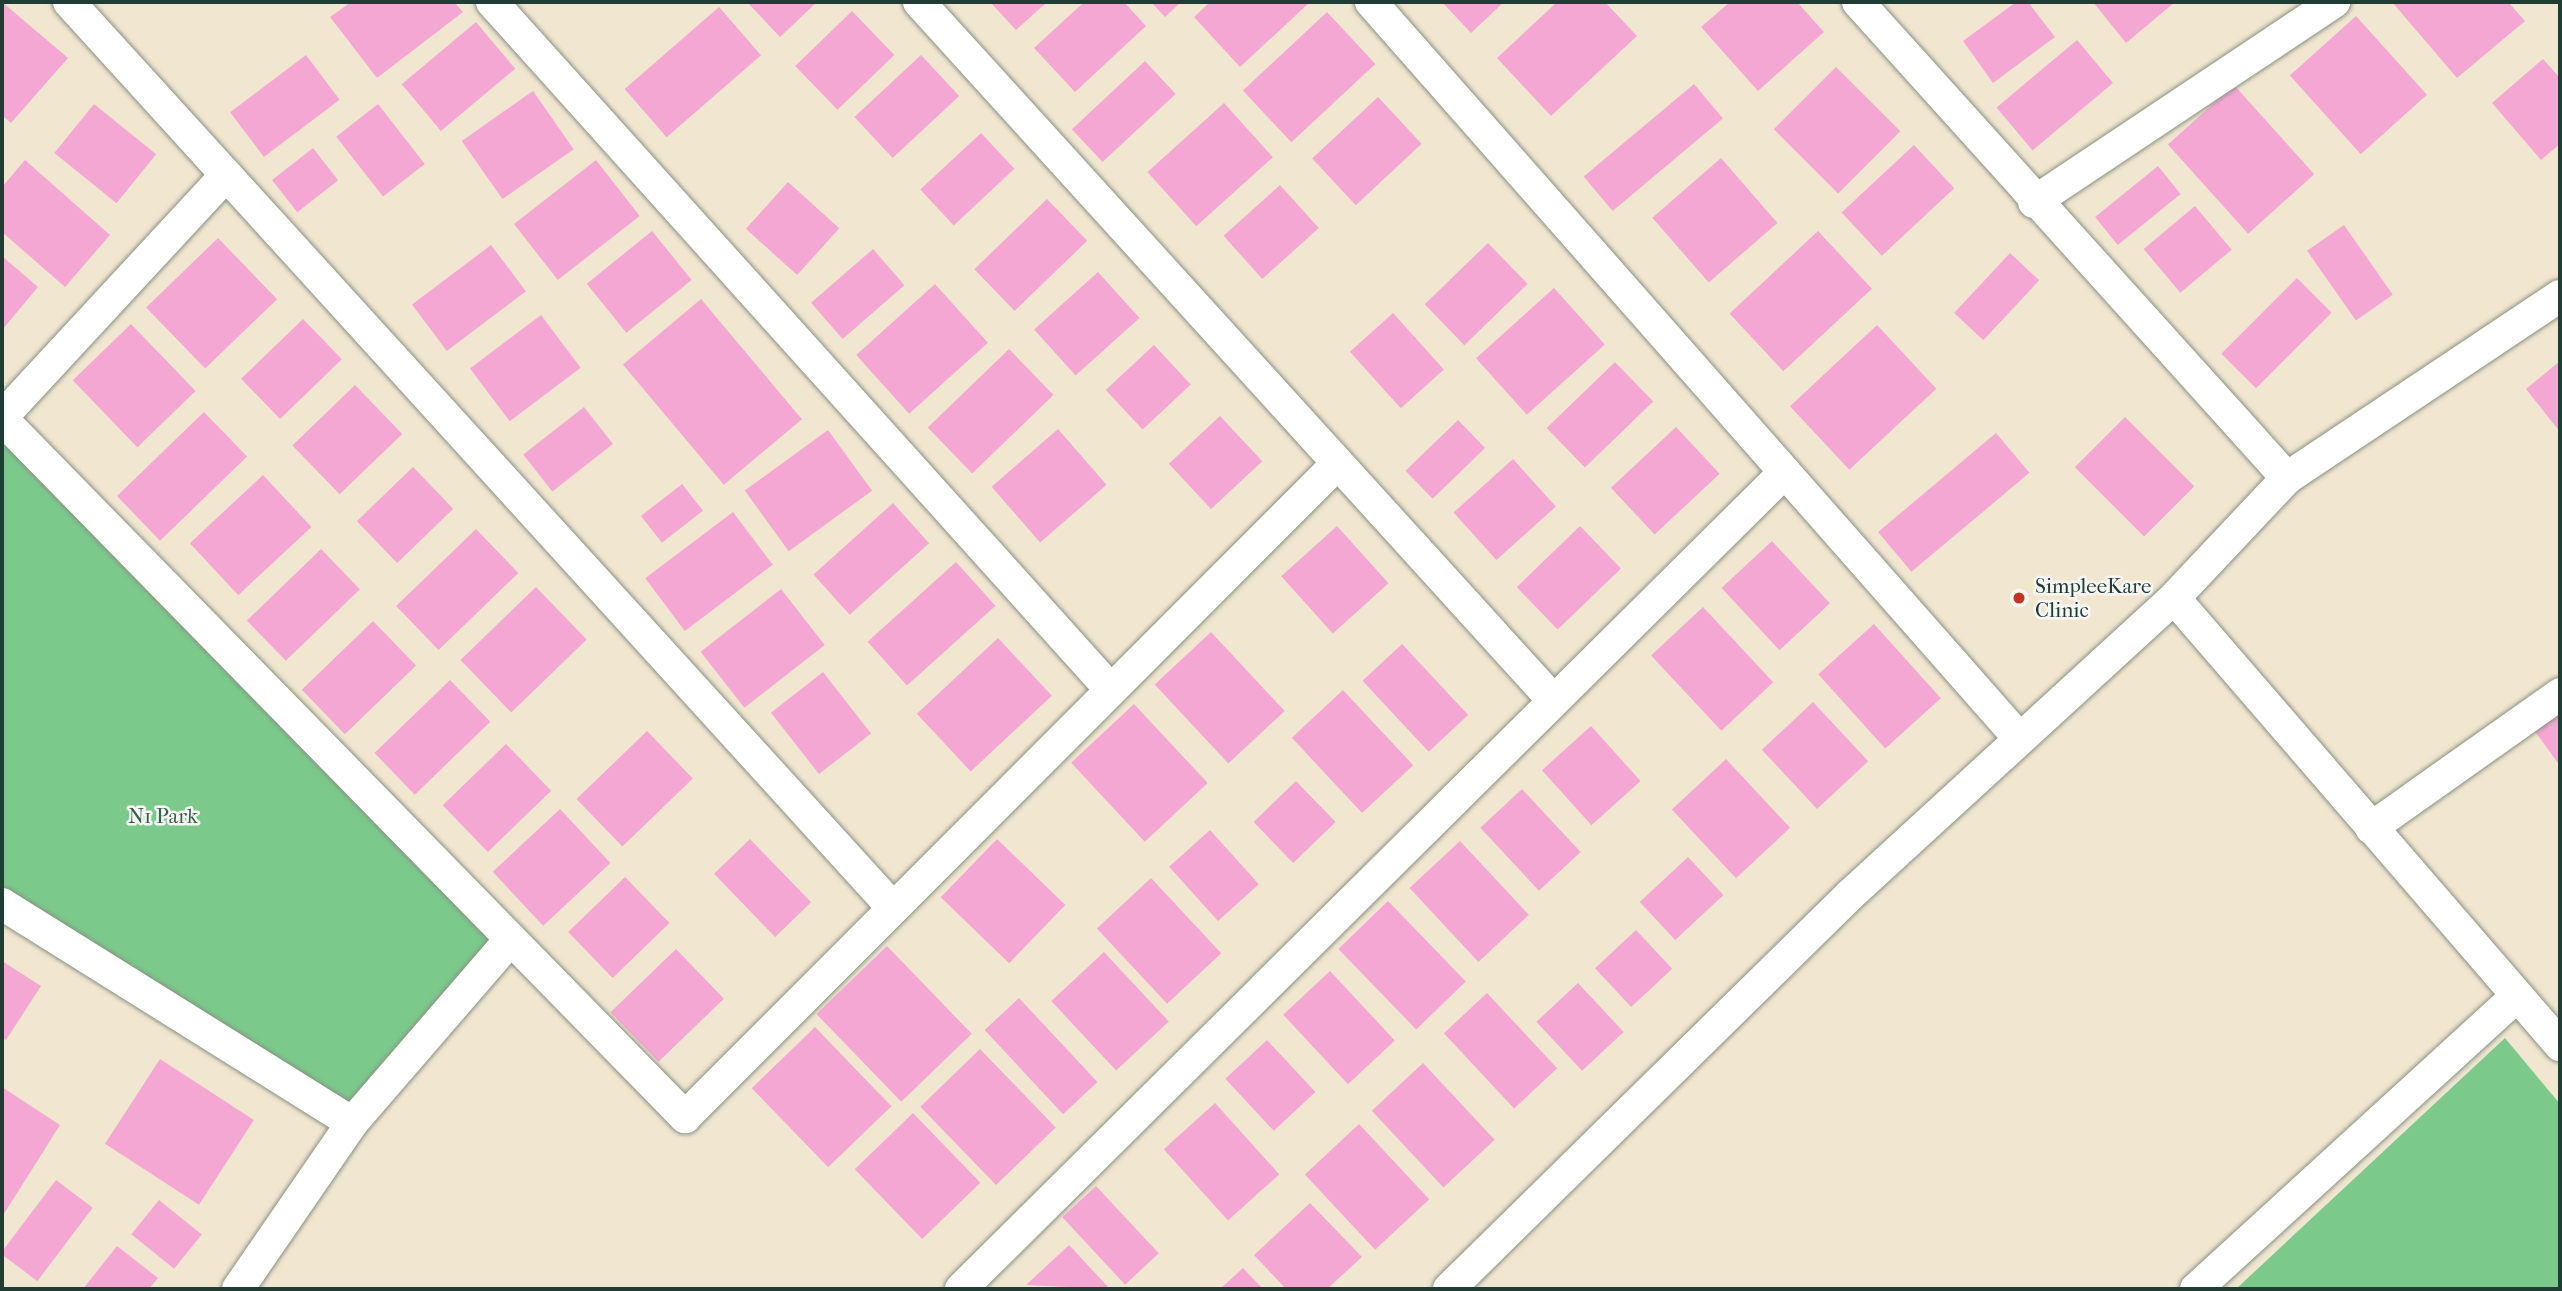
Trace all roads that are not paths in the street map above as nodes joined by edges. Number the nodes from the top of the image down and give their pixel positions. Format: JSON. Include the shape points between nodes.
{"nodes":[{"id":1,"x":69,"y":2,"type":"edge"},
{"id":2,"x":492,"y":2,"type":"edge"},
{"id":3,"x":919,"y":2,"type":"edge"},
{"id":4,"x":1371,"y":2,"type":"edge"},
{"id":5,"x":1858,"y":2,"type":"edge"},
{"id":6,"x":2334,"y":2,"type":"edge"},
{"id":7,"x":226,"y":175,"type":"junction"},
{"id":8,"x":2034,"y":202,"type":"junction"},
{"id":9,"x":2560,"y":296,"type":"edge"},
{"id":10,"x":2,"y":418,"type":"edge"},
{"id":11,"x":1337,"y":464,"type":"junction"},
{"id":12,"x":1785,"y":472,"type":"junction"},
{"id":13,"x":2287,"y":478,"type":"junction"},
{"id":14,"x":2174,"y":598,"type":"junction"},
{"id":15,"x":1111,"y":690,"type":"junction"},
{"id":16,"x":2560,"y":694,"type":"edge"},
{"id":17,"x":1552,"y":699,"type":"junction"},
{"id":18,"x":2019,"y":737,"type":"junction"},
{"id":19,"x":2371,"y":828,"type":"junction"},
{"id":20,"x":2,"y":904,"type":"edge"},
{"id":21,"x":893,"y":908,"type":"junction"},
{"id":22,"x":510,"y":940,"type":"junction"},
{"id":23,"x":2517,"y":996,"type":"junction"},
{"id":24,"x":2560,"y":1045,"type":"edge"},
{"id":25,"x":352,"y":1123,"type":"junction"},
{"id":26,"x":238,"y":1289,"type":"edge"},
{"id":27,"x":961,"y":1289,"type":"edge"},
{"id":28,"x":1449,"y":1289,"type":"edge"},
{"id":29,"x":2196,"y":1289,"type":"edge"}],
"edges":[{"from":1,"to":7,"type":"street"},
{"from":2,"to":15,"type":"street"},
{"from":3,"to":11,"type":"street"},
{"from":4,"to":12,"type":"street"},
{"from":5,"to":8,"type":"street"},
{"from":6,"to":8,"type":"street"},
{"from":7,"to":10,"type":"street"},
{"from":7,"to":21,"type":"street"},
{"from":8,"to":13,"type":"street"},
{"from":9,"to":13,"type":"street"},
{"from":10,"to":22,"type":"street"},
{"from":11,"to":15,"type":"street"},
{"from":11,"to":17,"type":"street"},
{"from":12,"to":17,"type":"street"},
{"from":12,"to":18,"type":"street"},
{"from":13,"to":14,"type":"street"},
{"from":14,"to":18,"type":"street"},
{"from":14,"to":19,"type":"street"},
{"from":15,"to":21,"type":"street"},
{"from":16,"to":19,"type":"street"},
{"from":17,"to":27,"type":"street"},
{"from":18,"to":28,"type":"street","via":[[1850,895]]},
{"from":19,"to":23,"type":"street"},
{"from":20,"to":25,"type":"street"},
{"from":21,"to":22,"type":"street","via":[[685,1117]]},
{"from":22,"to":25,"type":"street"},
{"from":23,"to":24,"type":"street"},
{"from":23,"to":29,"type":"street"},
{"from":25,"to":26,"type":"street"}]}
